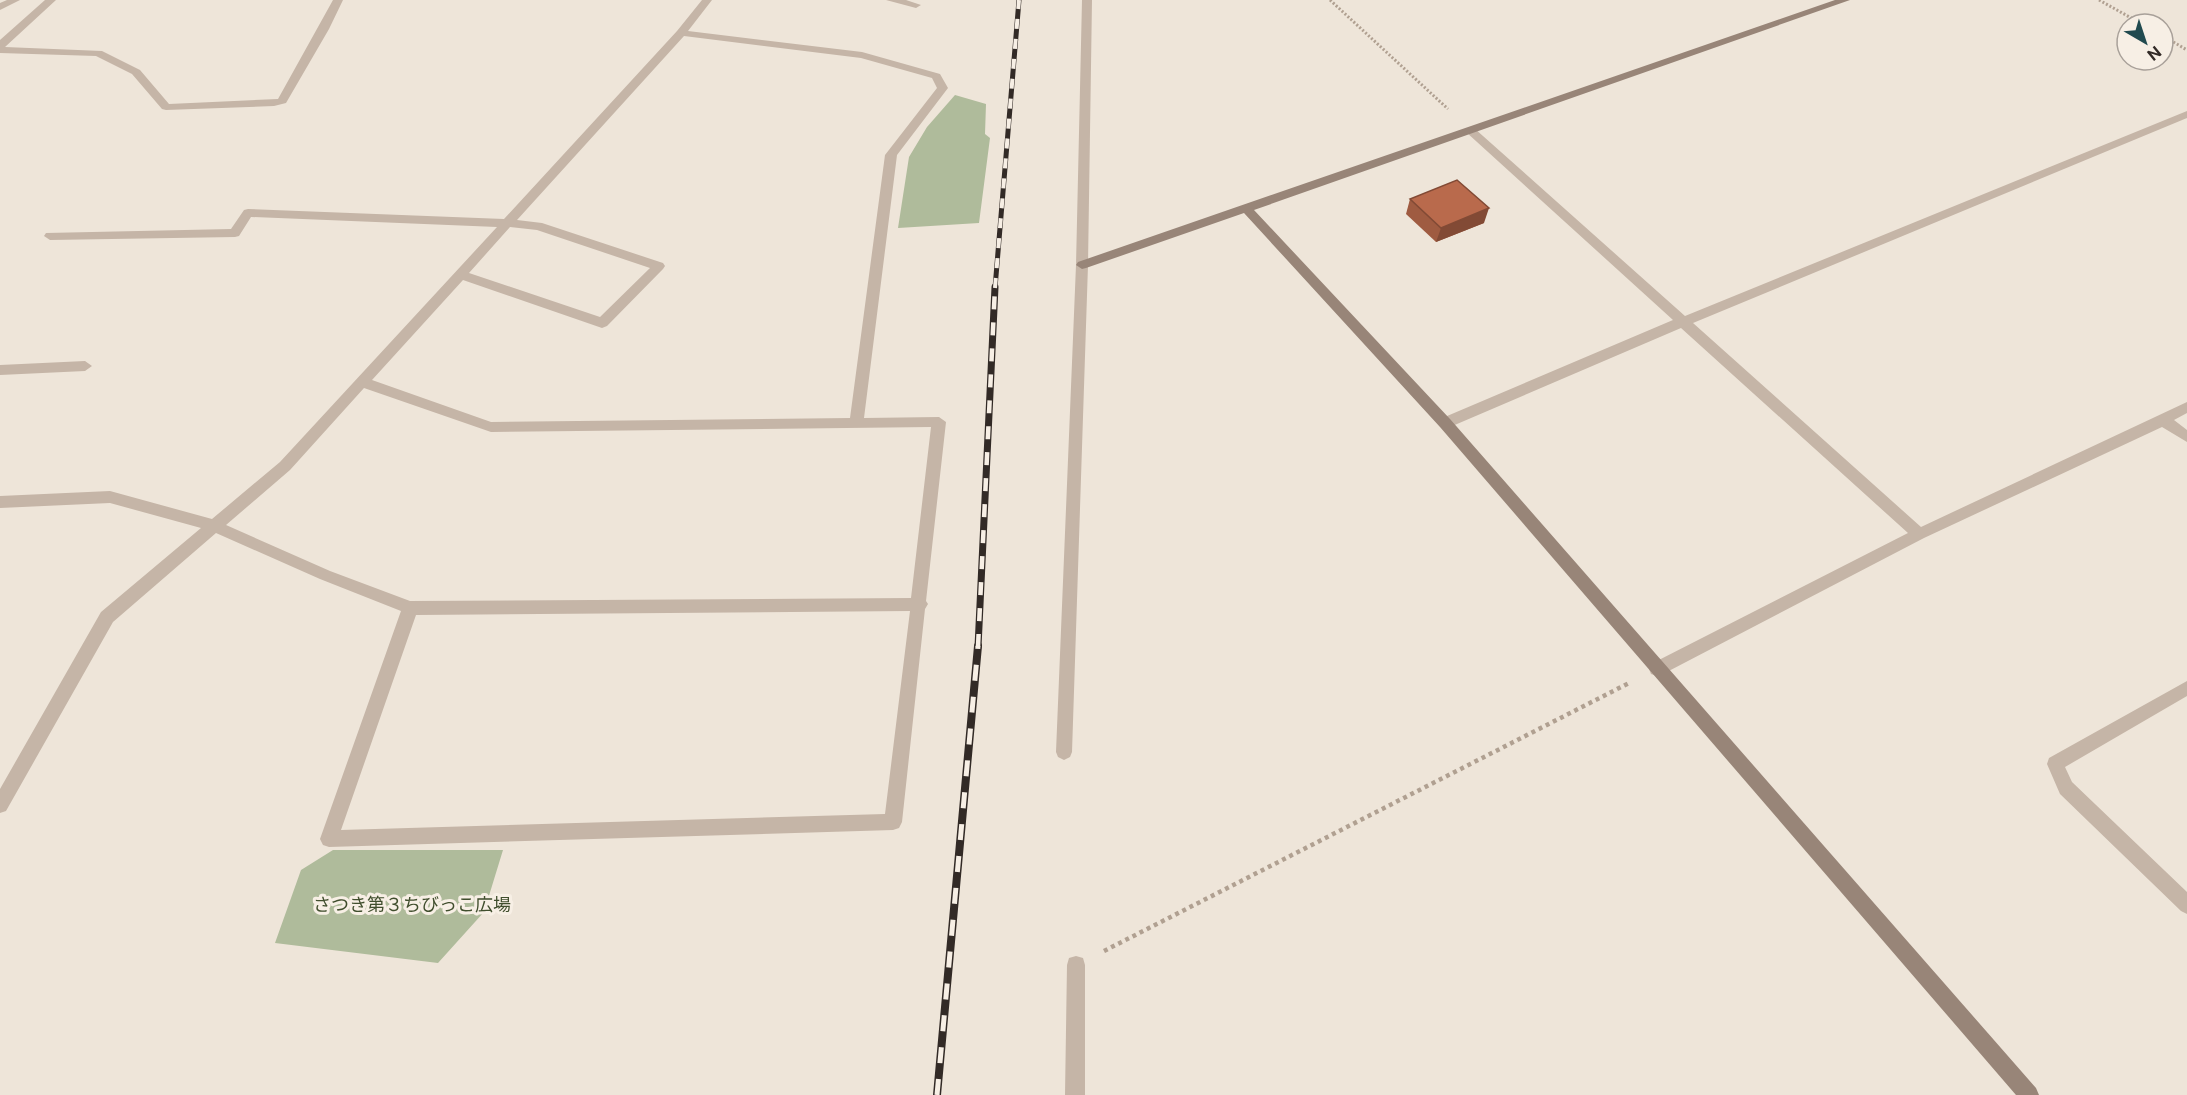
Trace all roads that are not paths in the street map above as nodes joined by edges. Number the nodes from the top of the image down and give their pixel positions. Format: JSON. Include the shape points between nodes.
{"nodes":[{"id":1,"x":15,"y":0,"type":"edge"},
{"id":2,"x":51,"y":0,"type":"edge"},
{"id":3,"x":338,"y":0,"type":"edge"},
{"id":4,"x":707,"y":0,"type":"edge"},
{"id":5,"x":891,"y":0,"type":"edge"},
{"id":6,"x":1087,"y":0,"type":"edge"},
{"id":7,"x":1845,"y":0,"type":"edge"},
{"id":8,"x":916,"y":5,"type":"dead end"},
{"id":9,"x":0,"y":7,"type":"edge"},
{"id":10,"x":681,"y":33,"type":"junction"},
{"id":11,"x":0,"y":48,"type":"edge"},
{"id":12,"x":2187,"y":114,"type":"edge"},
{"id":13,"x":1470,"y":130,"type":"junction"},
{"id":14,"x":1245,"y":207,"type":"junction"},
{"id":15,"x":508,"y":223,"type":"junction"},
{"id":16,"x":50,"y":236,"type":"dead end"},
{"id":17,"x":1082,"y":265,"type":"junction"},
{"id":18,"x":460,"y":274,"type":"junction"},
{"id":19,"x":1682,"y":321,"type":"junction"},
{"id":20,"x":85,"y":366,"type":"dead end"},
{"id":21,"x":0,"y":370,"type":"edge"},
{"id":22,"x":362,"y":382,"type":"junction"},
{"id":23,"x":2187,"y":407,"type":"edge"},
{"id":24,"x":2163,"y":420,"type":"junction"},
{"id":25,"x":856,"y":423,"type":"junction"},
{"id":26,"x":1445,"y":423,"type":"junction"},
{"id":27,"x":2187,"y":437,"type":"edge"},
{"id":28,"x":0,"y":502,"type":"edge"},
{"id":29,"x":214,"y":526,"type":"junction"},
{"id":30,"x":1919,"y":534,"type":"junction"},
{"id":31,"x":920,"y":604,"type":"junction"},
{"id":32,"x":410,"y":608,"type":"junction"},
{"id":33,"x":1657,"y":669,"type":"junction"},
{"id":34,"x":2187,"y":688,"type":"edge"},
{"id":35,"x":1064,"y":752,"type":"dead end"},
{"id":36,"x":0,"y":805,"type":"edge"},
{"id":37,"x":2187,"y":905,"type":"edge"},
{"id":38,"x":1076,"y":965,"type":"road end"},
{"id":39,"x":1075,"y":1095,"type":"edge"},
{"id":40,"x":2029,"y":1095,"type":"edge"}],
"edges":[{"from":1,"to":9,"type":"street"},
{"from":2,"to":11,"type":"street"},
{"from":3,"to":11,"type":"street","via":[[282,100],[273,103],[166,107],[136,72],[98,53]]},
{"from":4,"to":10,"type":"street"},
{"from":5,"to":8,"type":"street"},
{"from":6,"to":17,"type":"street"},
{"from":7,"to":13,"type":"street"},
{"from":10,"to":15,"type":"street"},
{"from":10,"to":25,"type":"street","via":[[862,55],[936,76],[943,88],[891,155]]},
{"from":12,"to":19,"type":"street"},
{"from":13,"to":14,"type":"street"},
{"from":13,"to":19,"type":"street"},
{"from":14,"to":17,"type":"street"},
{"from":14,"to":26,"type":"street"},
{"from":15,"to":16,"type":"street","via":[[248,213],[235,233]]},
{"from":15,"to":18,"type":"street"},
{"from":15,"to":18,"type":"street","via":[[538,226],[659,266],[602,323]]},
{"from":17,"to":35,"type":"street"},
{"from":18,"to":22,"type":"street"},
{"from":19,"to":26,"type":"street"},
{"from":19,"to":30,"type":"street"},
{"from":20,"to":21,"type":"street"},
{"from":22,"to":25,"type":"street","via":[[491,427]]},
{"from":22,"to":29,"type":"street","via":[[285,466]]},
{"from":23,"to":24,"type":"street"},
{"from":24,"to":27,"type":"street"},
{"from":24,"to":30,"type":"street"},
{"from":25,"to":31,"type":"street","via":[[939,422]]},
{"from":26,"to":33,"type":"street"},
{"from":28,"to":29,"type":"street","via":[[110,497]]},
{"from":29,"to":32,"type":"street"},
{"from":29,"to":36,"type":"street","via":[[107,617]]},
{"from":30,"to":33,"type":"street"},
{"from":31,"to":32,"type":"street"},
{"from":31,"to":32,"type":"street","via":[[893,822],[328,839]]},
{"from":33,"to":40,"type":"street"},
{"from":34,"to":37,"type":"street","via":[[2055,764],[2066,788]]},
{"from":38,"to":39,"type":"street"}]}
